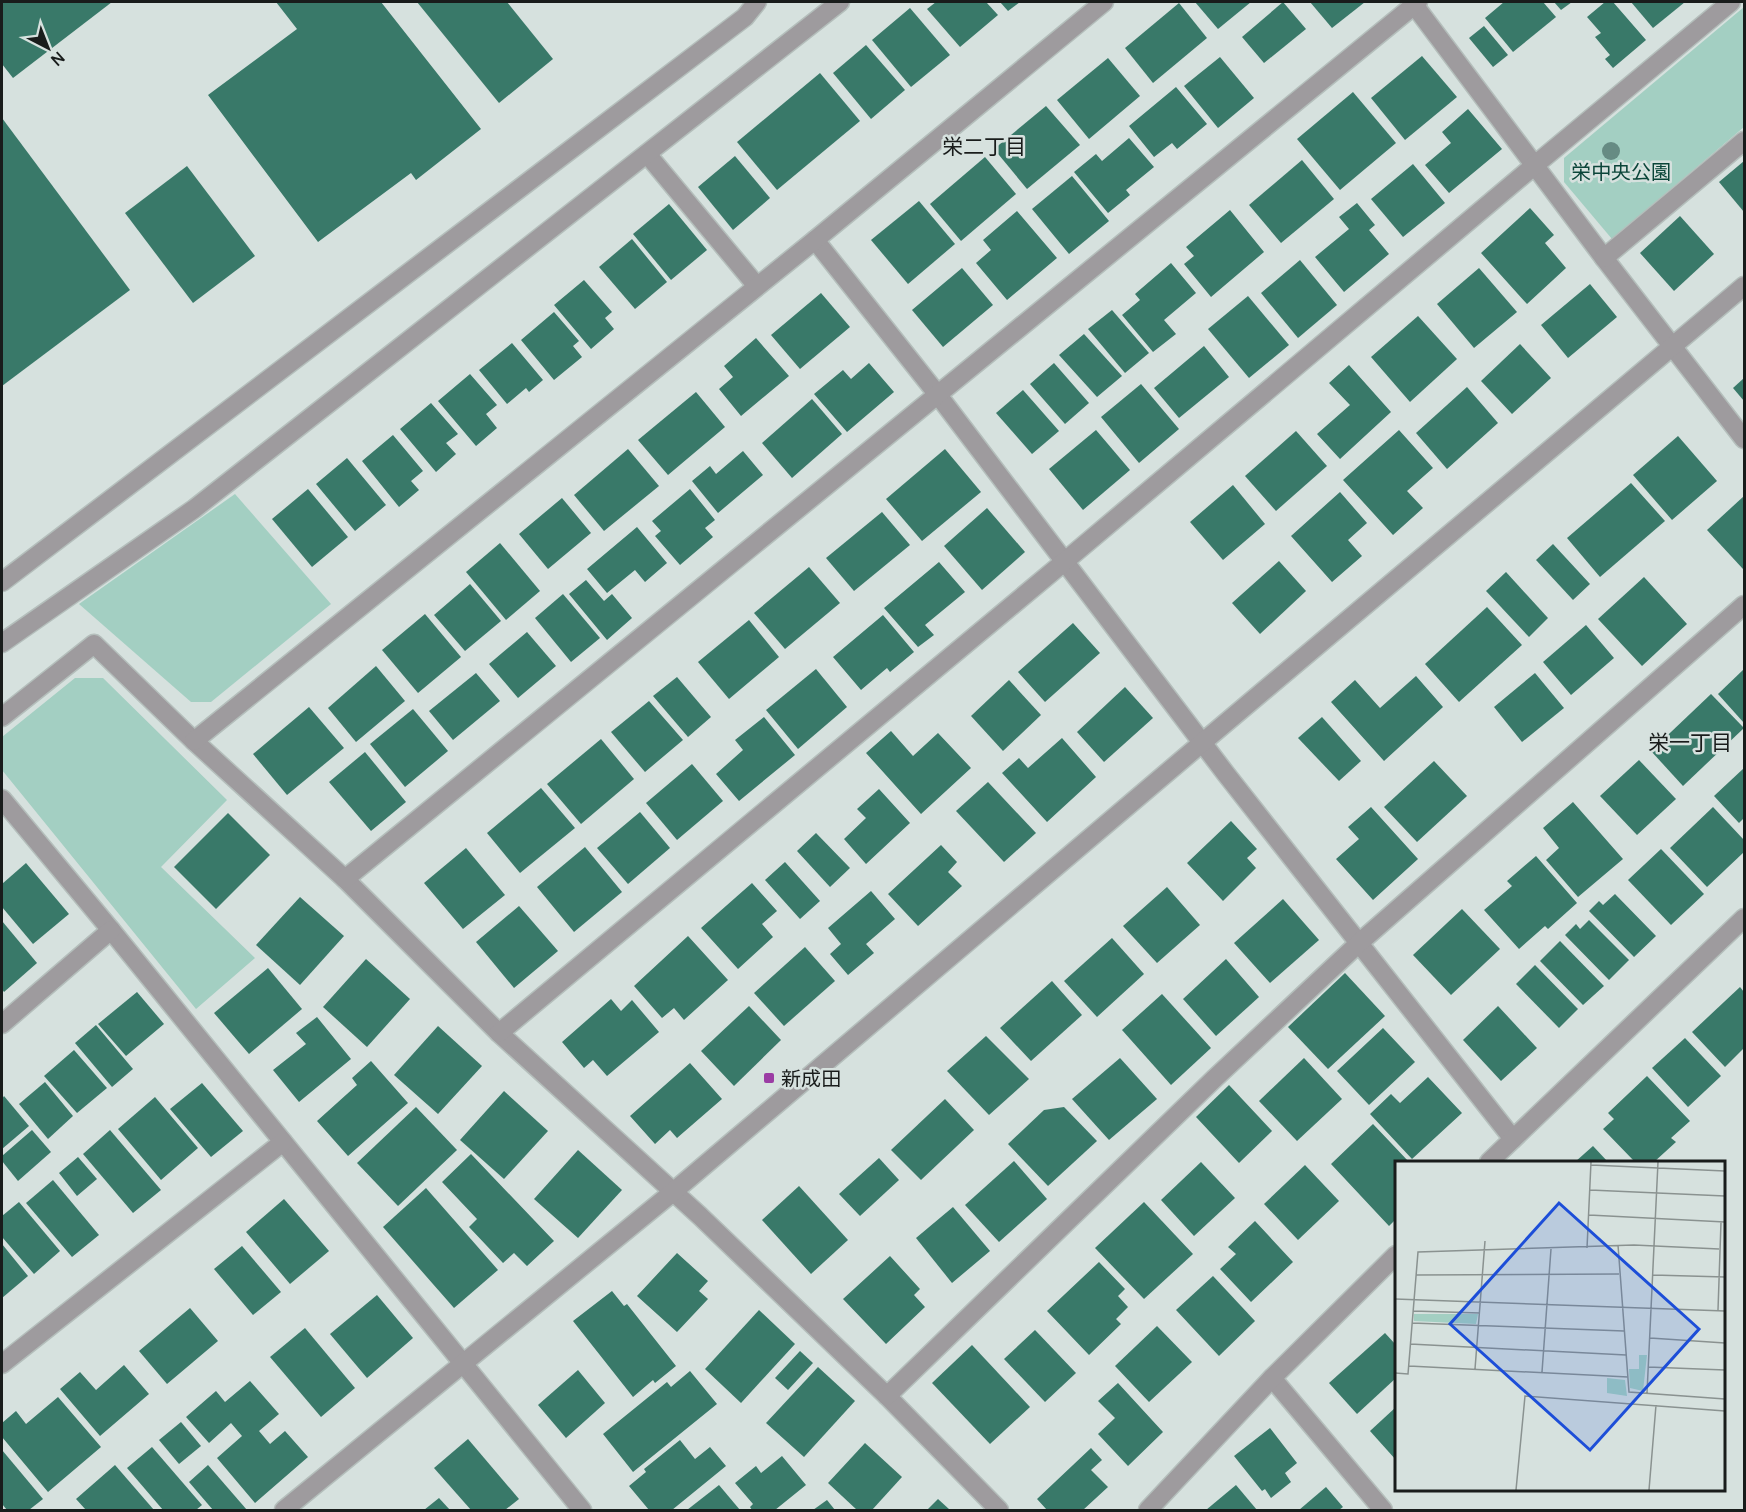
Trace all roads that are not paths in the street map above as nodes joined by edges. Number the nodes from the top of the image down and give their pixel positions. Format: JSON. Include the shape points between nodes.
{"nodes":[{"id":1,"x":757,"y":2,"type":"edge"},
{"id":2,"x":840,"y":2,"type":"edge"},
{"id":3,"x":1104,"y":2,"type":"edge"},
{"id":4,"x":1415,"y":2,"type":"edge"},
{"id":5,"x":1731,"y":2,"type":"edge"},
{"id":6,"x":1744,"y":141,"type":"edge"},
{"id":7,"x":647,"y":153,"type":"junction"},
{"id":8,"x":1535,"y":165,"type":"junction"},
{"id":9,"x":815,"y":240,"type":"junction"},
{"id":10,"x":1604,"y":258,"type":"junction"},
{"id":11,"x":756,"y":285,"type":"junction"},
{"id":12,"x":1744,"y":286,"type":"edge"},
{"id":13,"x":1672,"y":348,"type":"junction"},
{"id":14,"x":938,"y":395,"type":"junction"},
{"id":15,"x":1744,"y":440,"type":"edge"},
{"id":16,"x":1064,"y":562,"type":"junction"},
{"id":17,"x":2,"y":582,"type":"edge"},
{"id":18,"x":1744,"y":605,"type":"edge"},
{"id":19,"x":2,"y":643,"type":"edge"},
{"id":20,"x":2,"y":717,"type":"edge"},
{"id":21,"x":194,"y":741,"type":"junction"},
{"id":22,"x":1203,"y":742,"type":"junction"},
{"id":23,"x":2,"y":799,"type":"edge"},
{"id":24,"x":345,"y":879,"type":"junction"},
{"id":25,"x":1744,"y":918,"type":"edge"},
{"id":26,"x":111,"y":930,"type":"junction"},
{"id":27,"x":1359,"y":944,"type":"junction"},
{"id":28,"x":2,"y":1024,"type":"edge"},
{"id":29,"x":498,"y":1033,"type":"junction"},
{"id":30,"x":1513,"y":1139,"type":"junction"},
{"id":31,"x":283,"y":1142,"type":"junction"},
{"id":32,"x":1490,"y":1161,"type":"edge"},
{"id":33,"x":673,"y":1192,"type":"junction"},
{"id":34,"x":1395,"y":1256,"type":"edge"},
{"id":35,"x":2,"y":1364,"type":"edge"},
{"id":36,"x":463,"y":1365,"type":"junction"},
{"id":37,"x":1272,"y":1378,"type":"junction"},
{"id":38,"x":887,"y":1396,"type":"junction"},
{"id":39,"x":284,"y":1510,"type":"edge"},
{"id":40,"x":582,"y":1510,"type":"edge"},
{"id":41,"x":999,"y":1510,"type":"edge"},
{"id":42,"x":1148,"y":1510,"type":"edge"},
{"id":43,"x":1383,"y":1510,"type":"edge"}],
"edges":[{"from":1,"to":17,"type":"street","via":[[746,17]]},
{"from":2,"to":7,"type":"street"},
{"from":3,"to":9,"type":"street"},
{"from":4,"to":8,"type":"street"},
{"from":4,"to":14,"type":"street"},
{"from":5,"to":8,"type":"street"},
{"from":6,"to":10,"type":"street"},
{"from":7,"to":11,"type":"street"},
{"from":7,"to":19,"type":"street","via":[[195,509]]},
{"from":8,"to":10,"type":"street"},
{"from":8,"to":16,"type":"street"},
{"from":9,"to":11,"type":"street"},
{"from":9,"to":14,"type":"street"},
{"from":10,"to":13,"type":"street"},
{"from":11,"to":21,"type":"street"},
{"from":12,"to":13,"type":"street"},
{"from":13,"to":15,"type":"street"},
{"from":13,"to":22,"type":"street"},
{"from":14,"to":16,"type":"street"},
{"from":14,"to":24,"type":"street"},
{"from":16,"to":22,"type":"street"},
{"from":16,"to":29,"type":"street"},
{"from":18,"to":27,"type":"street"},
{"from":20,"to":21,"type":"street","via":[[94,644]]},
{"from":21,"to":24,"type":"street"},
{"from":22,"to":27,"type":"street"},
{"from":22,"to":33,"type":"street"},
{"from":23,"to":26,"type":"street"},
{"from":24,"to":29,"type":"street"},
{"from":25,"to":30,"type":"street"},
{"from":26,"to":28,"type":"street"},
{"from":26,"to":31,"type":"street"},
{"from":27,"to":30,"type":"street"},
{"from":27,"to":38,"type":"street"},
{"from":29,"to":33,"type":"street"},
{"from":30,"to":32,"type":"street"},
{"from":31,"to":35,"type":"street"},
{"from":31,"to":36,"type":"street"},
{"from":33,"to":36,"type":"street"},
{"from":33,"to":38,"type":"street"},
{"from":34,"to":37,"type":"street"},
{"from":36,"to":39,"type":"street"},
{"from":36,"to":40,"type":"street"},
{"from":37,"to":42,"type":"street"},
{"from":37,"to":43,"type":"street"},
{"from":38,"to":41,"type":"street"}]}
